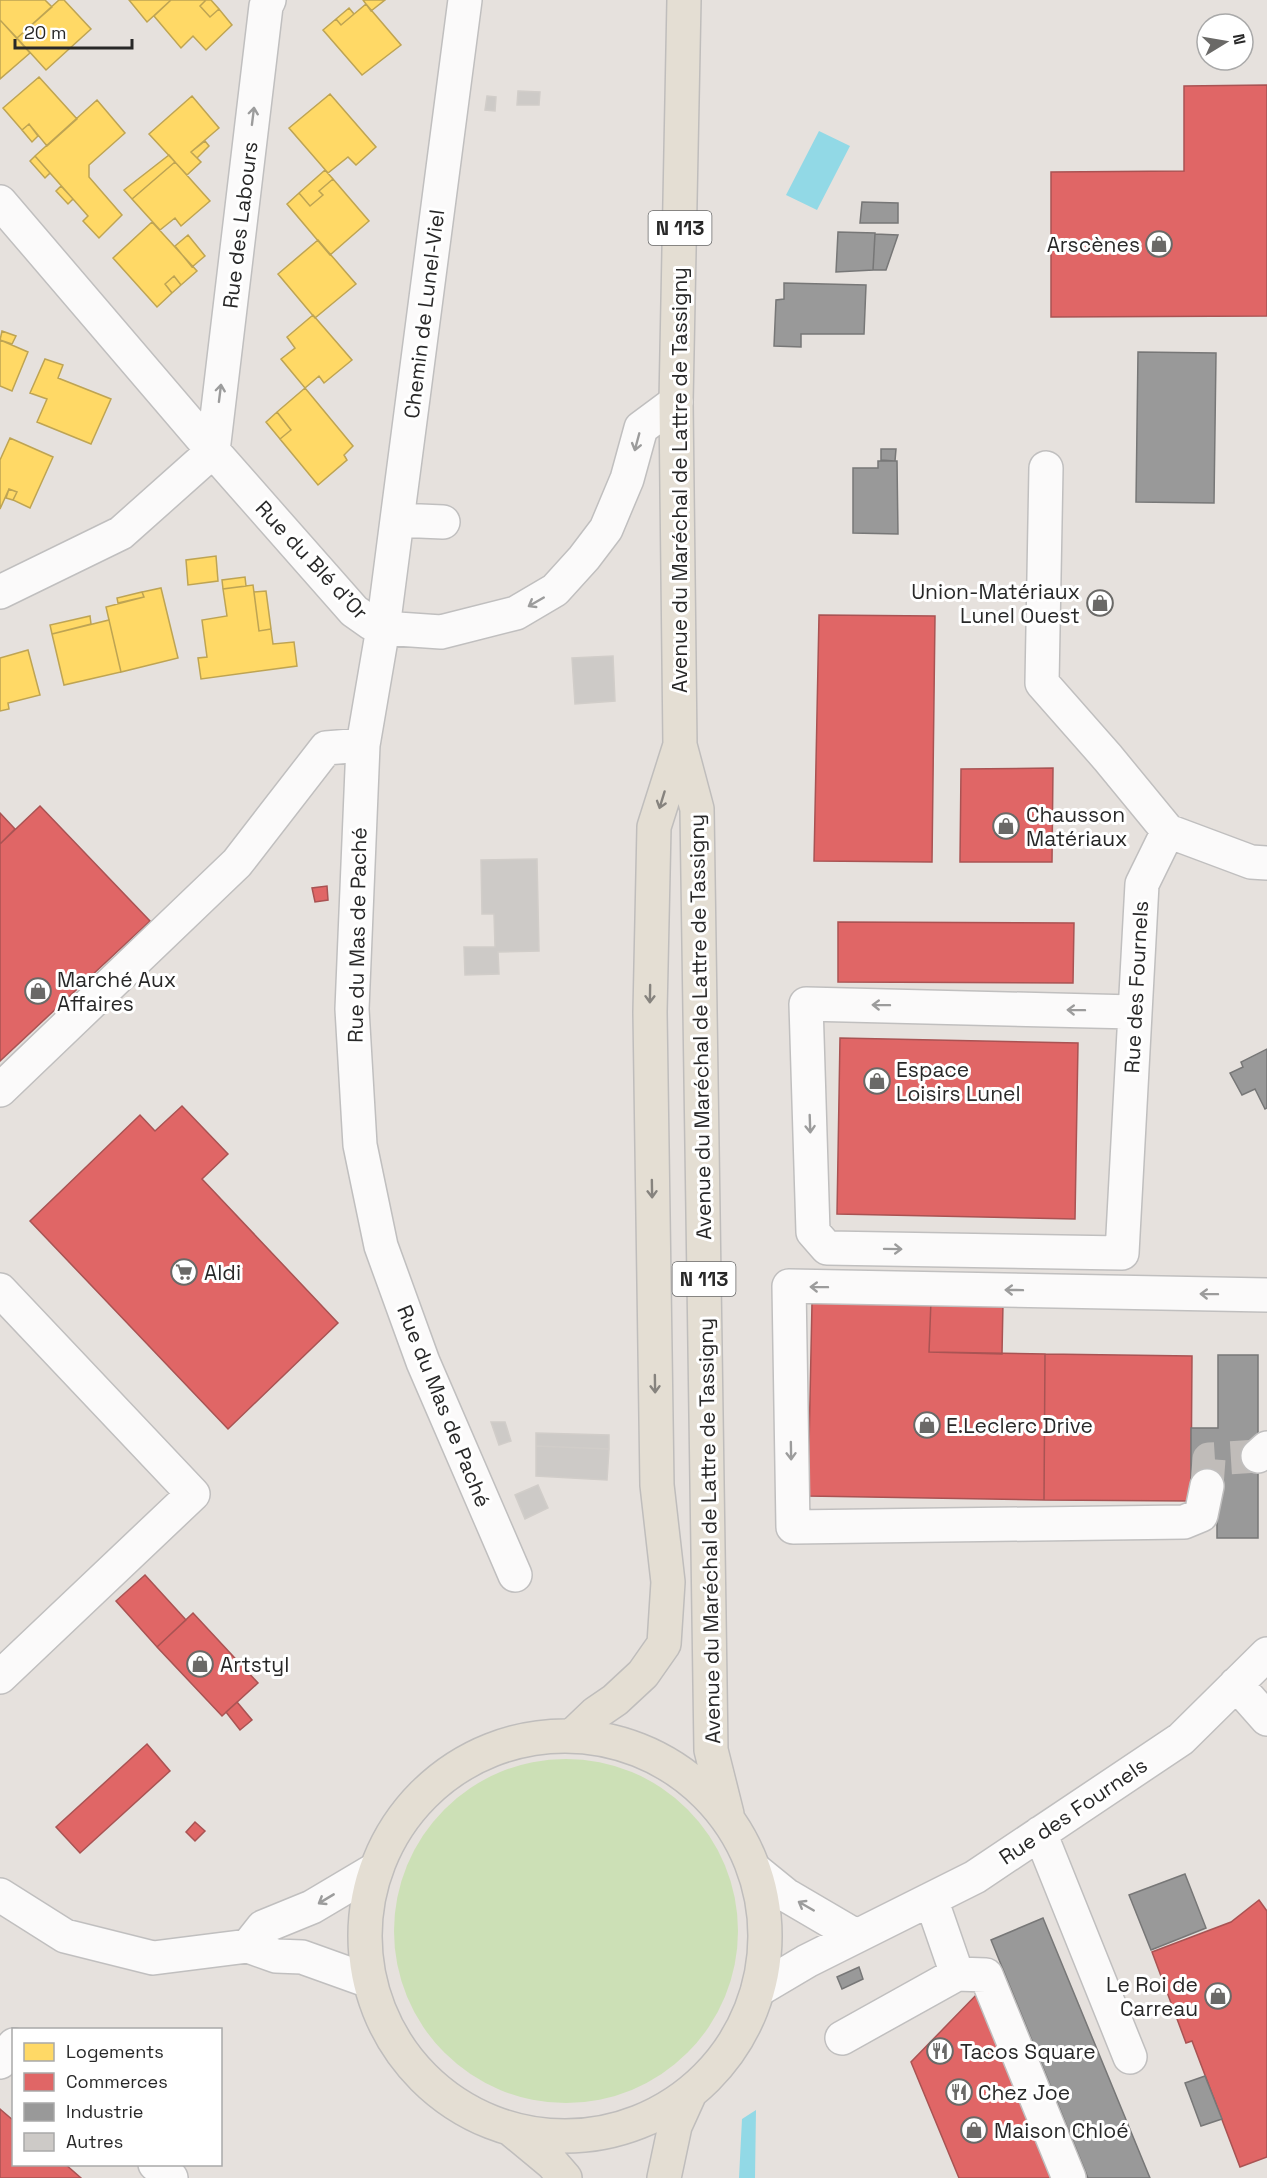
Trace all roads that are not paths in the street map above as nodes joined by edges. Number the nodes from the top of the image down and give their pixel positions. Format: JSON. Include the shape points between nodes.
{"nodes":[{"id":1,"x":269,"y":0,"type":"edge"},
{"id":2,"x":465,"y":0,"type":"edge"},
{"id":3,"x":684,"y":0,"type":"edge"},
{"id":4,"x":0,"y":202,"type":"edge"},
{"id":5,"x":676,"y":402,"type":"junction"},
{"id":6,"x":213,"y":451,"type":"junction"},
{"id":7,"x":1046,"y":468,"type":"dead end"},
{"id":8,"x":397,"y":520,"type":"junction"},
{"id":9,"x":443,"y":522,"type":"dead end"},
{"id":10,"x":0,"y":592,"type":"edge"},
{"id":11,"x":382,"y":628,"type":"junction"},
{"id":12,"x":363,"y":745,"type":"junction"},
{"id":13,"x":680,"y":745,"type":"junction"},
{"id":14,"x":1168,"y":831,"type":"junction"},
{"id":15,"x":1267,"y":863,"type":"edge"},
{"id":16,"x":1134,"y":1012,"type":"junction"},
{"id":17,"x":0,"y":1090,"type":"edge"},
{"id":18,"x":0,"y":1290,"type":"edge"},
{"id":19,"x":1267,"y":1295,"type":"edge"},
{"id":20,"x":1207,"y":1486,"type":"tunnel mouth"},
{"id":21,"x":515,"y":1575,"type":"dead end"},
{"id":22,"x":1267,"y":1654,"type":"edge"},
{"id":23,"x":0,"y":1677,"type":"edge"},
{"id":24,"x":1236,"y":1684,"type":"junction"},
{"id":25,"x":1267,"y":1719,"type":"edge"},
{"id":26,"x":573,"y":1735,"type":"junction"},
{"id":27,"x":727,"y":1814,"type":"junction"},
{"id":28,"x":1040,"y":1833,"type":"junction"},
{"id":29,"x":376,"y":1869,"type":"junction"},
{"id":30,"x":754,"y":1869,"type":"junction"},
{"id":31,"x":0,"y":1895,"type":"edge"},
{"id":32,"x":931,"y":1899,"type":"junction"},
{"id":33,"x":856,"y":1936,"type":"junction"},
{"id":34,"x":248,"y":1946,"type":"junction"},
{"id":35,"x":957,"y":1974,"type":"junction"},
{"id":36,"x":369,"y":1981,"type":"junction"},
{"id":37,"x":758,"y":1990,"type":"junction"},
{"id":38,"x":0,"y":2031,"type":"edge"},
{"id":39,"x":842,"y":2038,"type":"dead end"},
{"id":40,"x":12,"y":2042,"type":"edge"},
{"id":41,"x":12,"y":2047,"type":"edge"},
{"id":42,"x":1130,"y":2057,"type":"dead end"},
{"id":43,"x":0,"y":2062,"type":"edge"},
{"id":44,"x":690,"y":2093,"type":"junction"},
{"id":45,"x":510,"y":2129,"type":"junction"},
{"id":46,"x":157,"y":2166,"type":"edge"},
{"id":47,"x":171,"y":2178,"type":"edge"},
{"id":48,"x":566,"y":2178,"type":"edge"},
{"id":49,"x":664,"y":2178,"type":"edge"},
{"id":50,"x":1069,"y":2178,"type":"edge"}],
"edges":[{"from":6,"to":1,"type":"street","name":"Rue des Labours","one_way":true},
{"from":2,"to":8,"type":"street","name":"Chemin de Lunel-Viel"},
{"from":3,"to":5,"type":"main road","name":"Avenue du Maréchal de Lattre de Tassigny","number":"N 113"},
{"from":4,"to":6,"type":"street","name":"Rue du Blé d'Or"},
{"from":5,"to":11,"type":"street","name":"Rue du Blé d'Or","one_way":true,"via":[[641,428],[627,479],[606,529],[555,590],[516,613],[441,632]]},
{"from":5,"to":13,"type":"main road","name":"Avenue du Maréchal de Lattre de Tassigny","number":"N 113"},
{"from":6,"to":10,"type":"street","via":[[121,533]]},
{"from":6,"to":11,"type":"street","name":"Rue du Blé d'Or","via":[[354,611]]},
{"from":7,"to":14,"type":"street","via":[[1042,683]]},
{"from":8,"to":9,"type":"street"},
{"from":8,"to":11,"type":"street","name":"Chemin de Lunel-Viel"},
{"from":11,"to":12,"type":"street","name":"Rue du Mas de Paché"},
{"from":12,"to":17,"type":"street","via":[[326,748],[237,863]]},
{"from":12,"to":21,"type":"street","name":"Rue du Mas de Paché","via":[[352,1009],[360,1145],[381,1246],[423,1362]]},
{"from":13,"to":26,"type":"main road","name":"Avenue du Maréchal de Lattre de Tassigny","number":"N 113","one_way":true,"via":[[654,828],[650,1012],[657,1485],[668,1582],[664,1644],[643,1674]]},
{"from":13,"to":27,"type":"main road","name":"Avenue du Maréchal de Lattre de Tassigny","number":"N 113","via":[[697,809],[711,1750]]},
{"from":14,"to":15,"type":"street","via":[[1251,862]]},
{"from":14,"to":16,"type":"street","name":"Rue des Fournels","via":[[1142,884]]},
{"from":16,"to":16,"type":"street","name":"Rue des Fournels","one_way":true,"via":[[806,1004],[813,1232],[827,1248],[1122,1253]]},
{"from":18,"to":23,"type":"street","via":[[193,1494]]},
{"from":19,"to":20,"type":"street","one_way":true,"via":[[789,1286],[793,1527],[1184,1522],[1201,1515]]},
{"from":22,"to":24,"type":"street","name":"Rue des Fournels"},
{"from":24,"to":25,"type":"street"},
{"from":24,"to":28,"type":"street","name":"Rue des Fournels","via":[[1181,1739]]},
{"from":26,"to":27,"type":"main road","via":[[608,1739],[641,1750],[672,1767]]},
{"from":26,"to":29,"type":"main road","via":[[530,1738],[490,1749],[452,1769],[420,1796],[394,1830]]},
{"from":27,"to":30,"type":"main road"},
{"from":28,"to":32,"type":"street","name":"Rue des Fournels","via":[[975,1877]]},
{"from":28,"to":42,"type":"street"},
{"from":29,"to":34,"type":"street","one_way":true,"via":[[312,1907],[263,1927]]},
{"from":29,"to":36,"type":"main road","via":[[367,1905],[365,1944]]},
{"from":33,"to":30,"type":"street","one_way":true,"via":[[786,1895]]},
{"from":30,"to":37,"type":"main road","via":[[765,1929]]},
{"from":31,"to":34,"type":"street","via":[[65,1936],[153,1958]]},
{"from":32,"to":33,"type":"street","name":"Rue des Fournels"},
{"from":32,"to":35,"type":"street"},
{"from":33,"to":37,"type":"street","name":"Rue des Fournels"},
{"from":34,"to":36,"type":"street","via":[[276,1956],[302,1957]]},
{"from":35,"to":39,"type":"street"},
{"from":35,"to":50,"type":"street","via":[[986,1974]]},
{"from":36,"to":45,"type":"main road","via":[[381,2015],[420,2074],[446,2098]]},
{"from":37,"to":44,"type":"main road","via":[[732,2047]]},
{"from":38,"to":40,"type":"street"},
{"from":41,"to":43,"type":"street"},
{"from":44,"to":45,"type":"main road","via":[[634,2124],[604,2133],[541,2135]]},
{"from":44,"to":49,"type":"main road","via":[[675,2126]]},
{"from":45,"to":48,"type":"main road"},
{"from":46,"to":47,"type":"street"}]}
